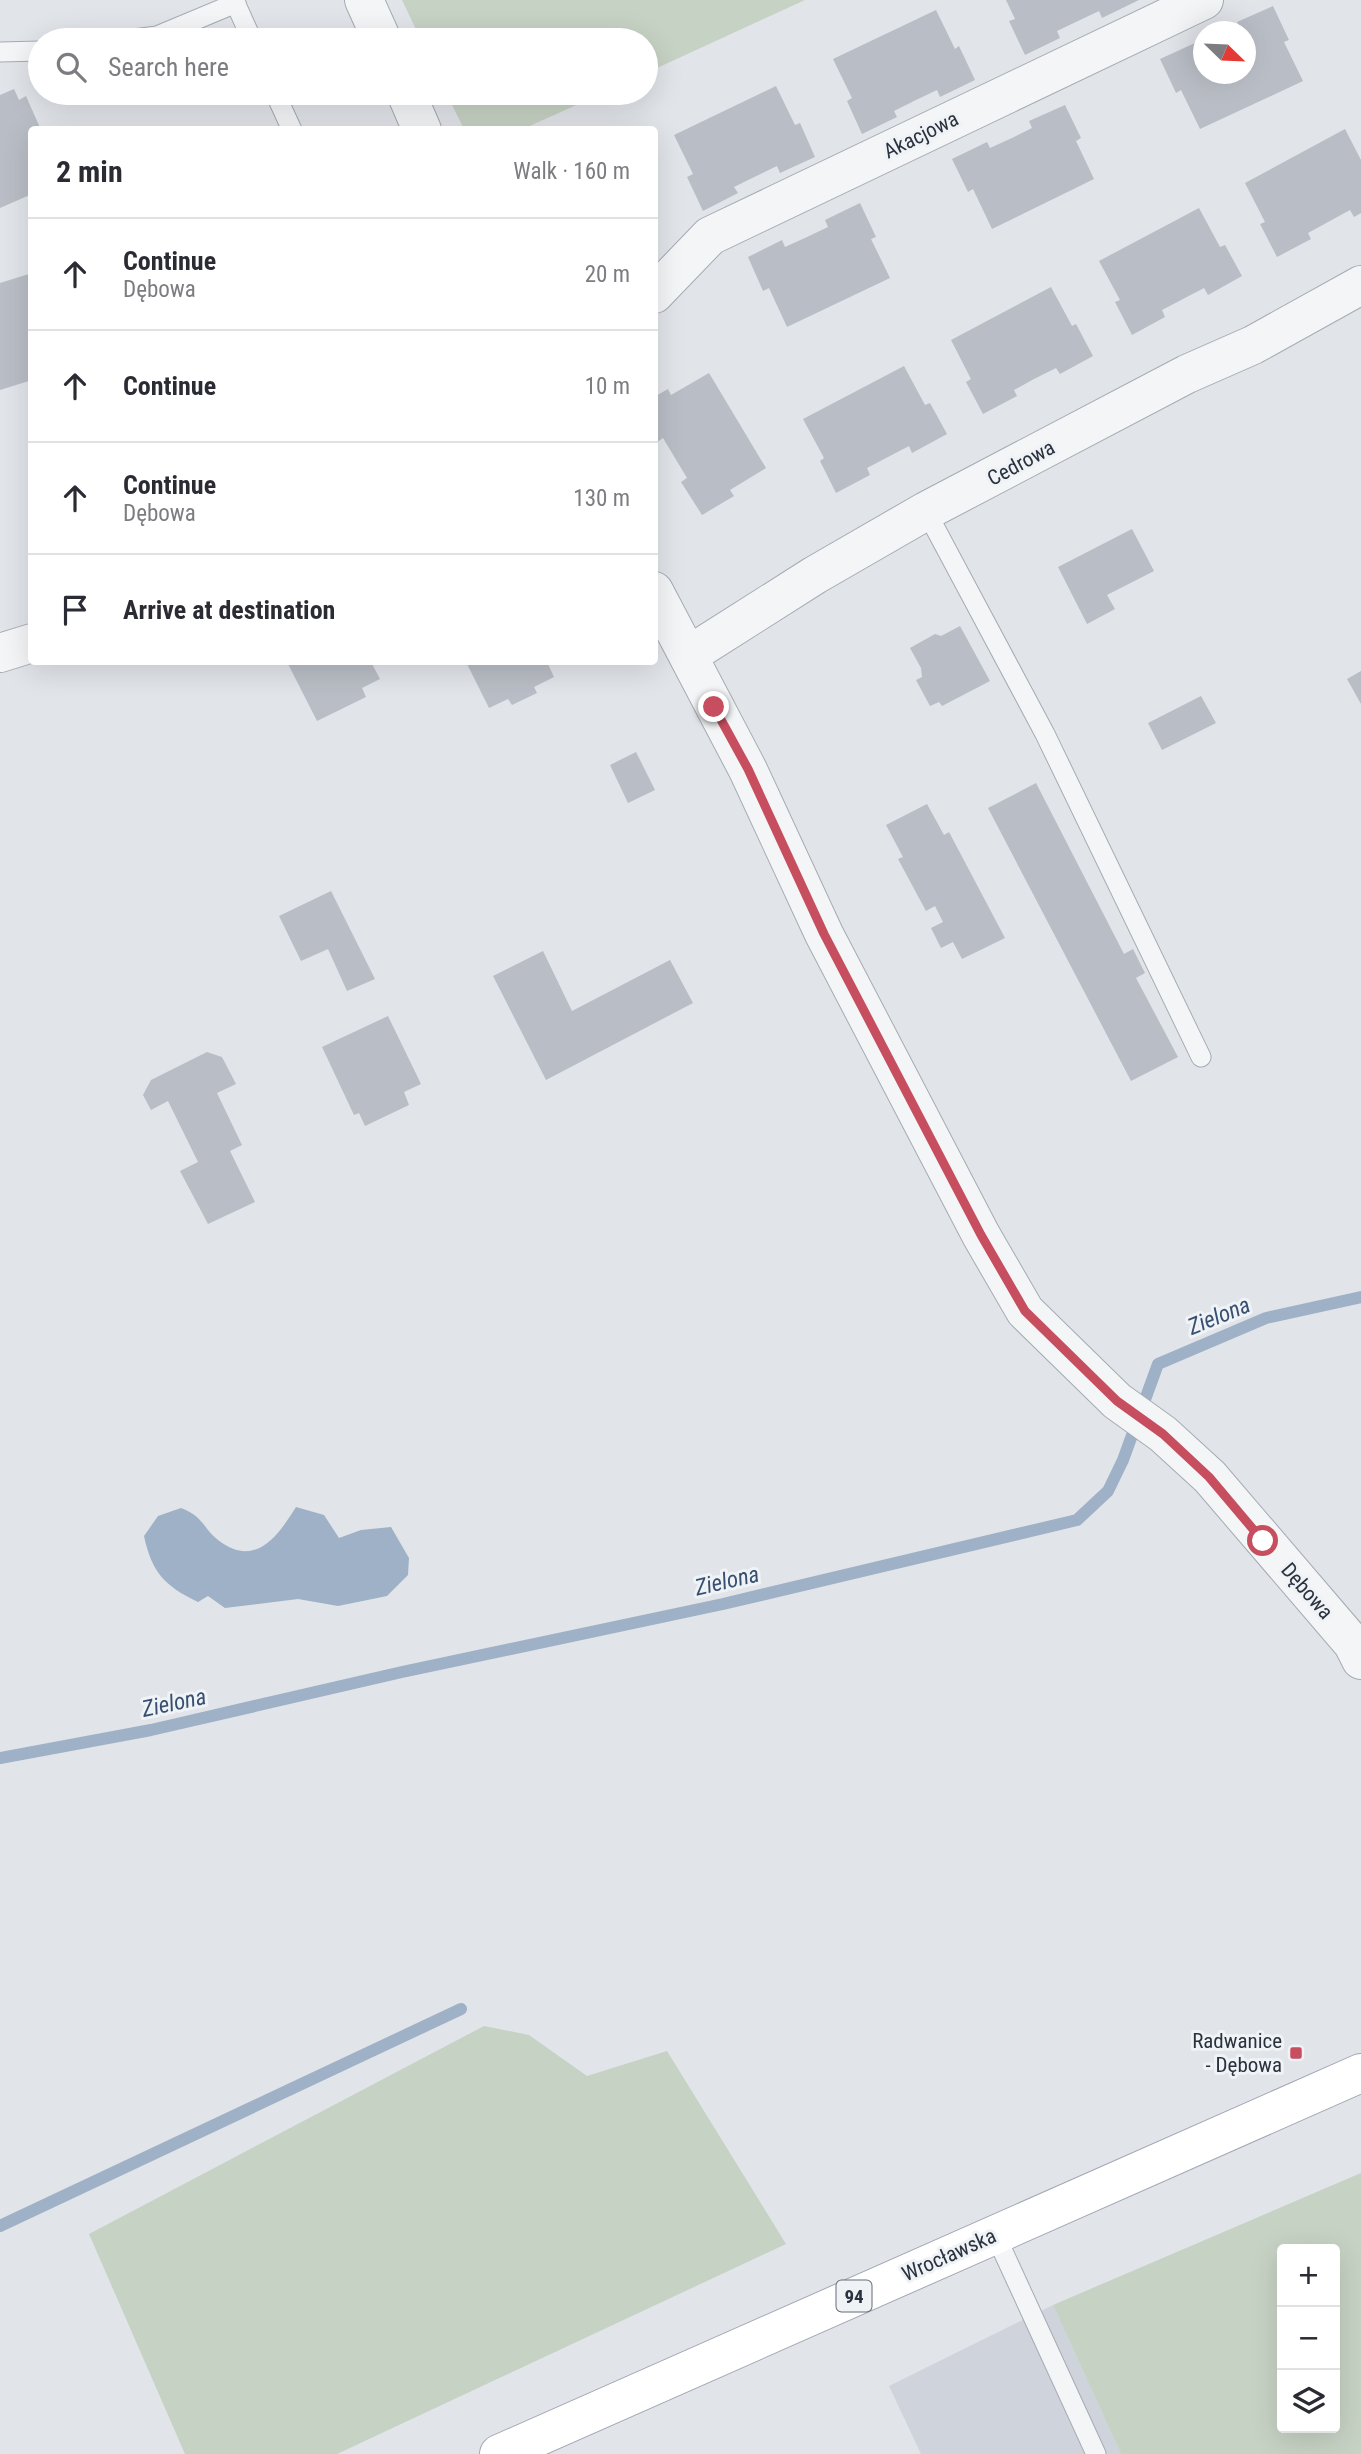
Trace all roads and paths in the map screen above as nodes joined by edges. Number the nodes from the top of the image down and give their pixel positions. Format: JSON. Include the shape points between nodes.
{"nodes":[{"id":1,"x":365,"y":0,"type":"edge"},
{"id":2,"x":1204,"y":0,"type":"edge"},
{"id":3,"x":235,"y":1,"type":"edge"},
{"id":4,"x":175,"y":28,"type":"edge"},
{"id":5,"x":247,"y":28,"type":"edge"},
{"id":6,"x":377,"y":28,"type":"edge"},
{"id":7,"x":28,"y":51,"type":"edge"},
{"id":8,"x":0,"y":52,"type":"edge"},
{"id":9,"x":281,"y":105,"type":"edge"},
{"id":10,"x":411,"y":105,"type":"edge"},
{"id":11,"x":290,"y":126,"type":"edge"},
{"id":12,"x":420,"y":126,"type":"edge"},
{"id":13,"x":1361,"y":285,"type":"edge"},
{"id":14,"x":658,"y":290,"type":"edge"},
{"id":15,"x":926,"y":511,"type":"junction"},
{"id":16,"x":658,"y":598,"type":"edge"},
{"id":17,"x":28,"y":644,"type":"edge"},
{"id":18,"x":0,"y":653,"type":"edge"},
{"id":19,"x":689,"y":655,"type":"junction"},
{"id":20,"x":1201,"y":1057,"type":"dead end"},
{"id":21,"x":1361,"y":1660,"type":"edge"},
{"id":22,"x":1361,"y":2073,"type":"edge"},
{"id":23,"x":995,"y":2234,"type":"junction"},
{"id":24,"x":499,"y":2454,"type":"edge"},
{"id":25,"x":1096,"y":2454,"type":"edge"}],
"edges":[{"from":1,"to":6,"type":"street"},
{"from":2,"to":14,"type":"street","name":"Akacjowa","via":[[710,236]]},
{"from":3,"to":4,"type":"lane"},
{"from":3,"to":5,"type":"lane"},
{"from":7,"to":8,"type":"lane"},
{"from":9,"to":11,"type":"lane"},
{"from":10,"to":12,"type":"street"},
{"from":13,"to":15,"type":"street","name":"Cedrowa","via":[[1254,345],[1187,374]]},
{"from":15,"to":19,"type":"street","name":"Cedrowa"},
{"from":15,"to":20,"type":"lane","via":[[1045,734]]},
{"from":16,"to":19,"type":"street"},
{"from":17,"to":18,"type":"street"},
{"from":19,"to":21,"type":"street","name":"Dębowa","via":[[824,934],[1025,1311],[1117,1401],[1163,1434],[1209,1477],[1353,1644]]},
{"from":22,"to":23,"type":"main road","name":"Wrocławska","number":"94"},
{"from":23,"to":24,"type":"main road","name":"Wrocławska","number":"94"},
{"from":23,"to":25,"type":"lane"}]}
